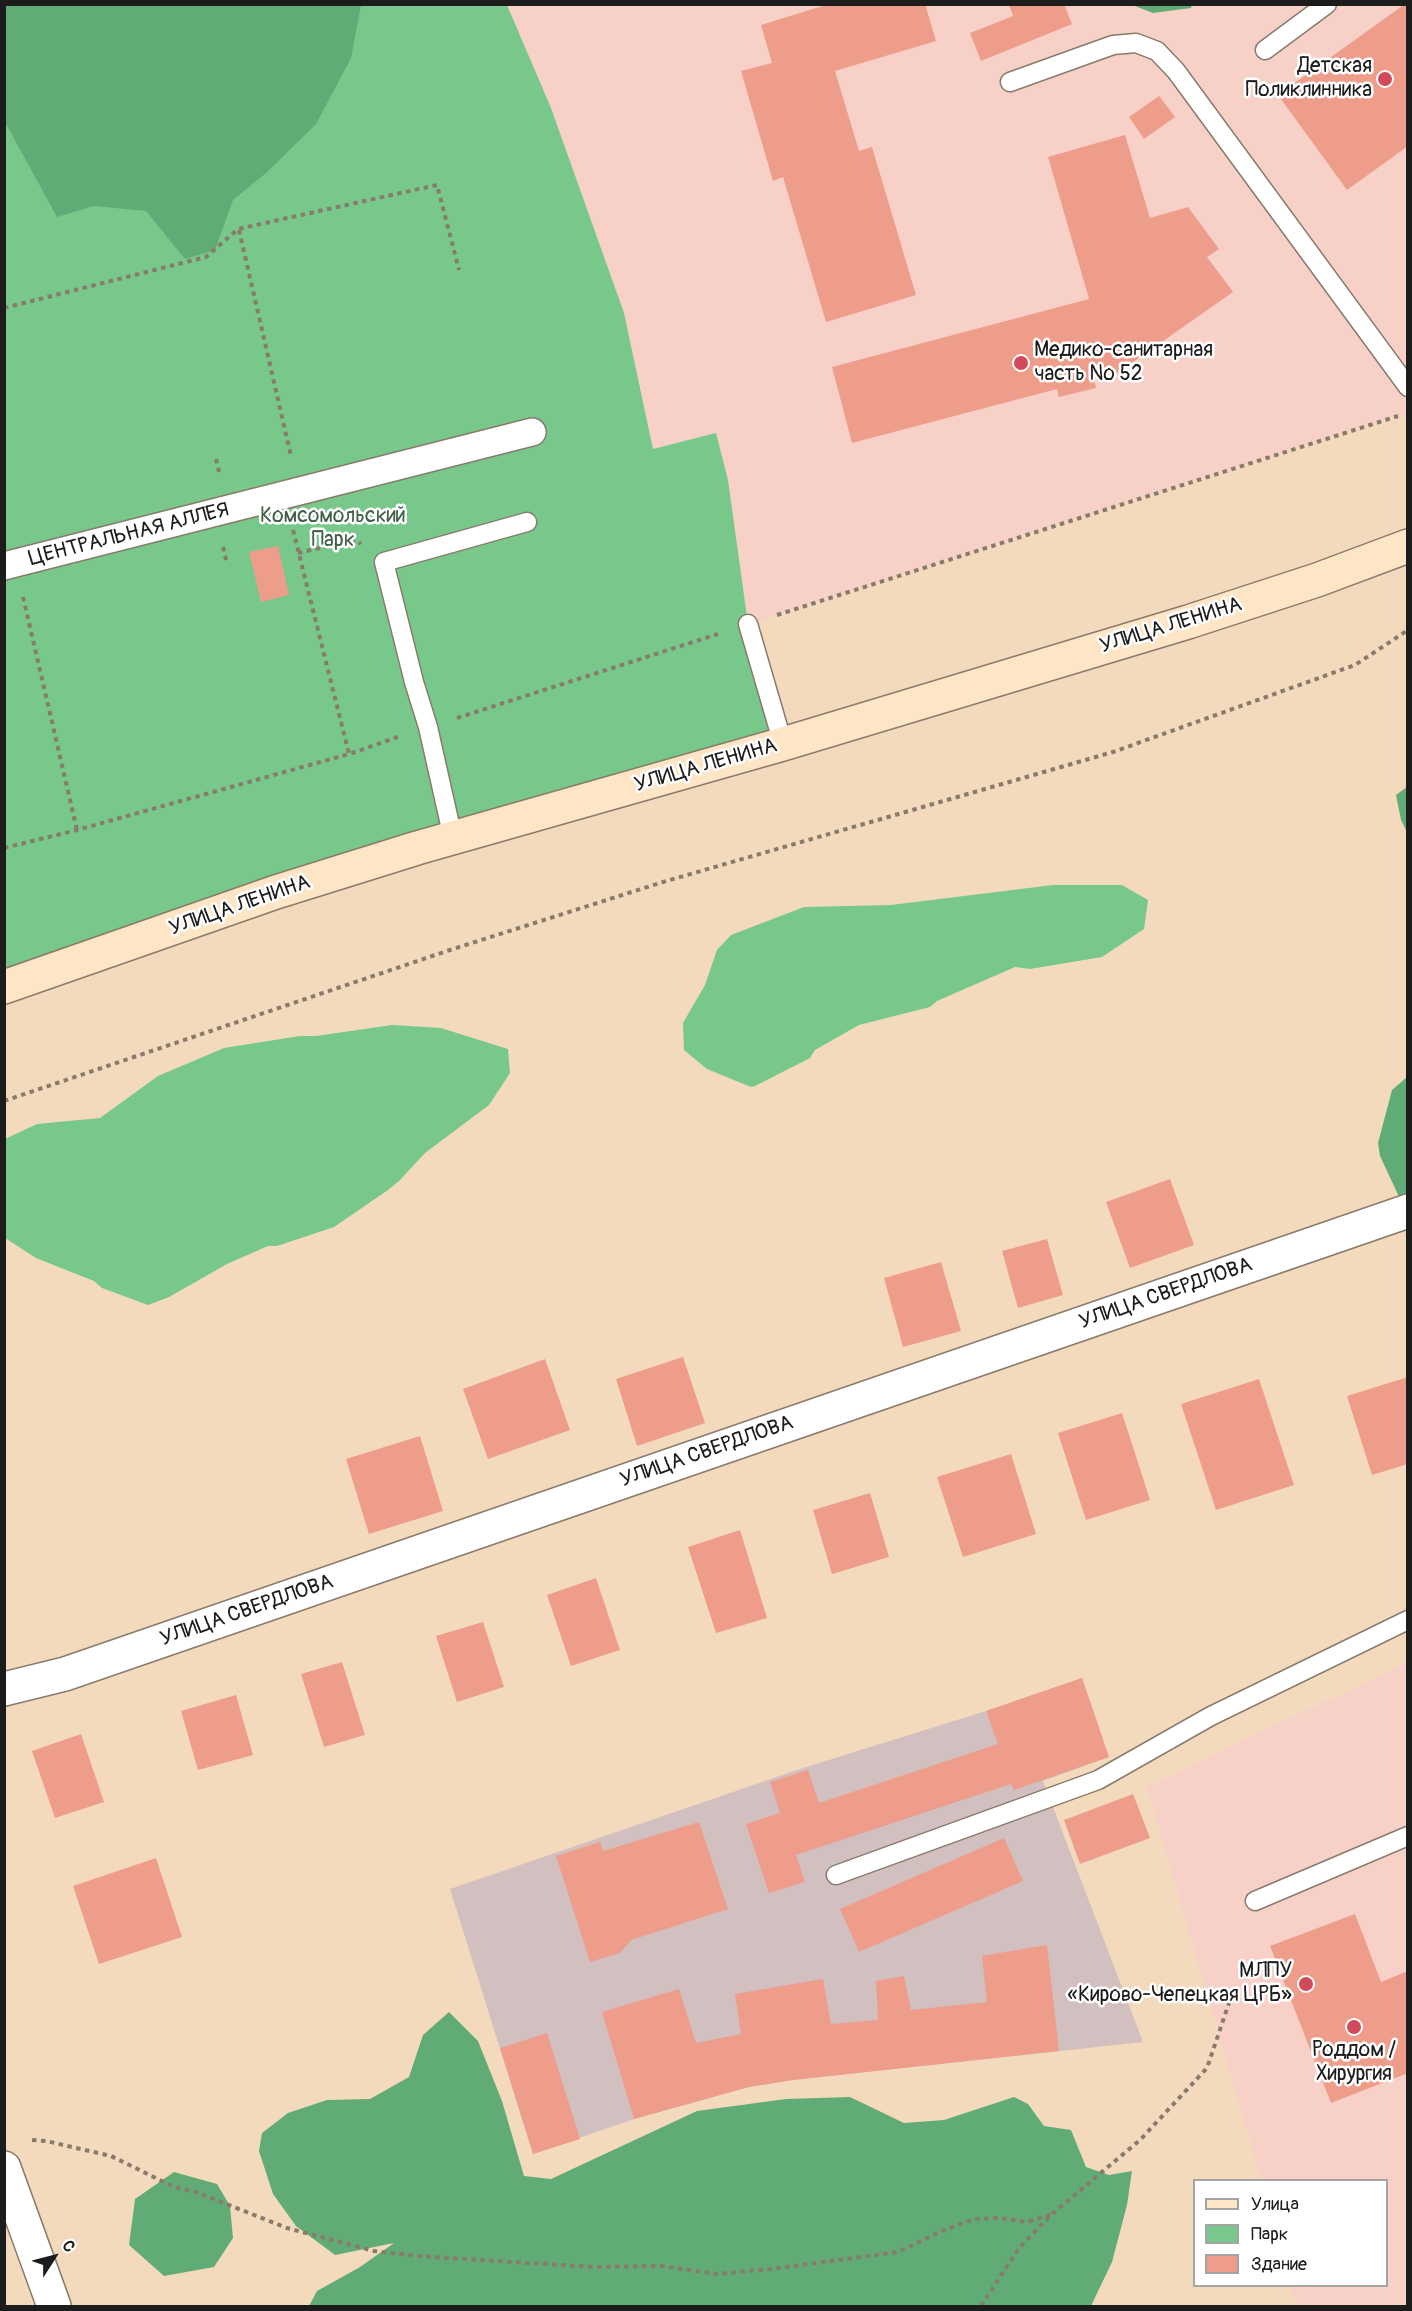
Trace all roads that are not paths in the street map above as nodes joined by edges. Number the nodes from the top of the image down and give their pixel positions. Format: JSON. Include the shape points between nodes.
{"nodes":[{"id":1,"x":1328,"y":4,"type":"edge"},
{"id":2,"x":1265,"y":51,"type":"dead end"},
{"id":3,"x":1010,"y":82,"type":"dead end"},
{"id":4,"x":1407,"y":387,"type":"edge"},
{"id":5,"x":532,"y":432,"type":"dead end"},
{"id":6,"x":527,"y":522,"type":"dead end"},
{"id":7,"x":1407,"y":546,"type":"edge"},
{"id":8,"x":10,"y":565,"type":"edge"},
{"id":9,"x":748,"y":624,"type":"road end"},
{"id":10,"x":783,"y":744,"type":"junction"},
{"id":11,"x":453,"y":838,"type":"junction"},
{"id":12,"x":4,"y":987,"type":"edge"},
{"id":13,"x":1407,"y":1210,"type":"edge"},
{"id":14,"x":1407,"y":1620,"type":"edge"},
{"id":15,"x":4,"y":1689,"type":"edge"},
{"id":16,"x":1407,"y":1836,"type":"edge"},
{"id":17,"x":836,"y":1875,"type":"dead end"},
{"id":18,"x":1255,"y":1901,"type":"dead end"},
{"id":19,"x":4,"y":2168,"type":"edge"},
{"id":20,"x":54,"y":2307,"type":"edge"}],
"edges":[{"from":1,"to":2,"type":"lane"},
{"from":3,"to":4,"type":"lane","via":[[1113,45],[1137,43],[1157,51],[1176,71]]},
{"from":5,"to":8,"type":"street","name":"ЦЕНТРАЛЬНАЯ АЛЛЕЯ"},
{"from":6,"to":11,"type":"lane","via":[[384,562]]},
{"from":7,"to":10,"type":"main road","name":"УЛИЦА ЛЕНИНА","via":[[1188,622]]},
{"from":9,"to":10,"type":"lane"},
{"from":10,"to":11,"type":"main road","name":"УЛИЦА ЛЕНИНА"},
{"from":11,"to":12,"type":"main road","name":"УЛИЦА ЛЕНИНА","via":[[276,892]]},
{"from":13,"to":15,"type":"street","name":"УЛИЦА СВЕРДЛОВА","via":[[65,1674]]},
{"from":14,"to":17,"type":"lane","via":[[1211,1716],[1098,1780]]},
{"from":16,"to":18,"type":"lane"},
{"from":19,"to":20,"type":"street"}]}
